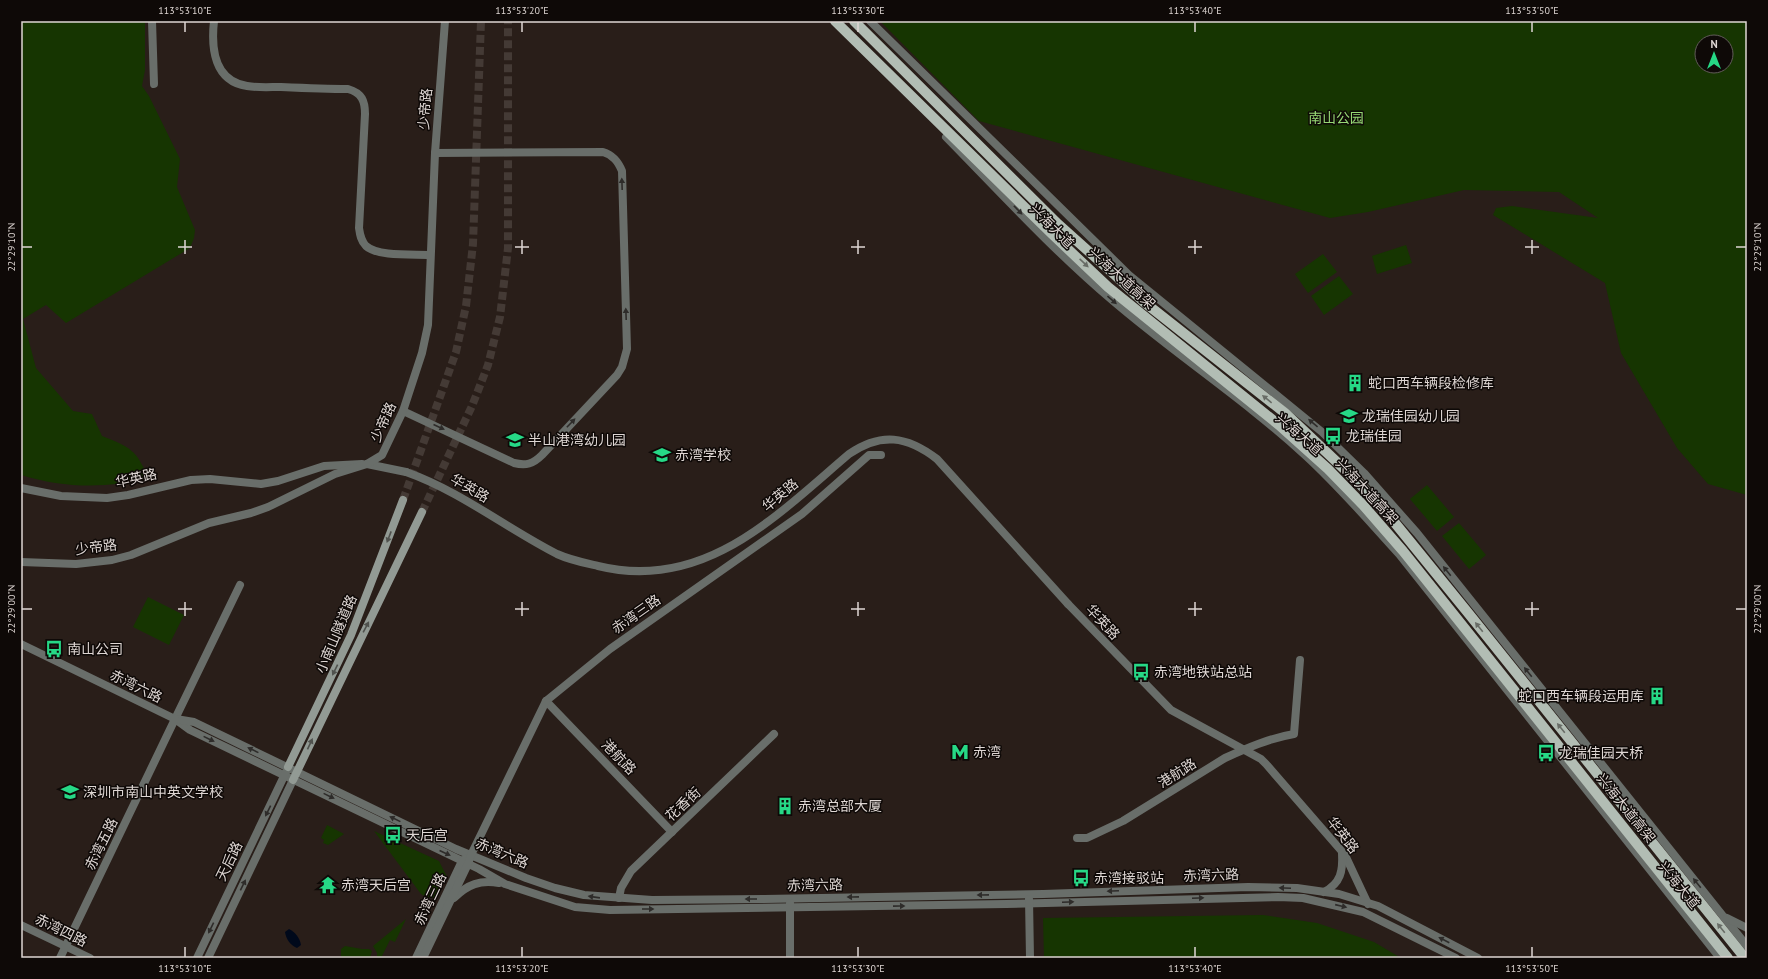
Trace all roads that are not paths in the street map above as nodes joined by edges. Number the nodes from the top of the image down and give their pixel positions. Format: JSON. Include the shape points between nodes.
{"nodes":[{"id":1,"x":152,"y":21,"type":"edge"},
{"id":2,"x":214,"y":21,"type":"edge"},
{"id":3,"x":445,"y":21,"type":"edge"},
{"id":4,"x":835,"y":21,"type":"edge"},
{"id":5,"x":854,"y":21,"type":"edge"},
{"id":6,"x":870,"y":21,"type":"edge"},
{"id":7,"x":154,"y":84,"type":"dead end"},
{"id":8,"x":434,"y":153,"type":"junction"},
{"id":9,"x":430,"y":255,"type":"junction"},
{"id":10,"x":403,"y":411,"type":"junction"},
{"id":11,"x":881,"y":455,"type":"dead end"},
{"id":12,"x":367,"y":464,"type":"junction"},
{"id":13,"x":21,"y":488,"type":"edge"},
{"id":14,"x":402,"y":500,"type":"tunnel mouth"},
{"id":15,"x":422,"y":512,"type":"tunnel mouth"},
{"id":16,"x":21,"y":562,"type":"edge"},
{"id":17,"x":240,"y":585,"type":"dead end"},
{"id":18,"x":21,"y":644,"type":"edge"},
{"id":19,"x":1300,"y":660,"type":"dead end"},
{"id":20,"x":546,"y":701,"type":"junction"},
{"id":21,"x":176,"y":719,"type":"junction"},
{"id":22,"x":774,"y":734,"type":"dead end"},
{"id":23,"x":1243,"y":750,"type":"junction"},
{"id":24,"x":288,"y":767,"type":"junction"},
{"id":25,"x":284,"y":776,"type":"junction"},
{"id":26,"x":295,"y":776,"type":"junction"},
{"id":27,"x":672,"y":832,"type":"junction"},
{"id":28,"x":1077,"y":838,"type":"dead end"},
{"id":29,"x":1342,"y":852,"type":"junction"},
{"id":30,"x":471,"y":855,"type":"junction"},
{"id":31,"x":465,"y":863,"type":"junction"},
{"id":32,"x":505,"y":884,"type":"junction"},
{"id":33,"x":1324,"y":892,"type":"junction"},
{"id":34,"x":1029,"y":894,"type":"junction"},
{"id":35,"x":619,"y":898,"type":"junction"},
{"id":36,"x":790,"y":898,"type":"junction"},
{"id":37,"x":449,"y":902,"type":"junction"},
{"id":38,"x":1367,"y":902,"type":"junction"},
{"id":39,"x":1029,"y":904,"type":"junction"},
{"id":40,"x":790,"y":908,"type":"junction"},
{"id":41,"x":1721,"y":914,"type":"junction"},
{"id":42,"x":1373,"y":916,"type":"junction"},
{"id":43,"x":21,"y":925,"type":"edge"},
{"id":44,"x":1747,"y":928,"type":"edge"},
{"id":45,"x":1747,"y":946,"type":"edge"},
{"id":46,"x":66,"y":947,"type":"junction"},
{"id":47,"x":1747,"y":951,"type":"edge"},
{"id":48,"x":60,"y":958,"type":"edge"},
{"id":49,"x":90,"y":958,"type":"edge"},
{"id":50,"x":197,"y":958,"type":"edge"},
{"id":51,"x":208,"y":958,"type":"edge"},
{"id":52,"x":416,"y":958,"type":"edge"},
{"id":53,"x":423,"y":958,"type":"edge"},
{"id":54,"x":790,"y":958,"type":"edge"},
{"id":55,"x":1030,"y":958,"type":"edge"},
{"id":56,"x":1456,"y":958,"type":"edge"},
{"id":57,"x":1478,"y":958,"type":"edge"},
{"id":58,"x":1720,"y":958,"type":"edge"},
{"id":59,"x":1728,"y":958,"type":"edge"},
{"id":60,"x":1737,"y":958,"type":"edge"},
{"id":61,"x":1745,"y":958,"type":"edge"}],
"edges":[{"from":1,"to":7,"type":"street"},
{"from":2,"to":9,"type":"street","via":[[212,48],[222,72],[231,80],[247,86],[348,89],[360,95],[365,114],[359,228],[362,242],[378,252]]},
{"from":3,"to":8,"type":"street","name":"少帝路"},
{"from":4,"to":58,"type":"street","name":"兴海大道","one_way":true,"via":[[1075,267],[1158,338],[1304,454],[1344,493],[1399,554]]},
{"from":4,"to":59,"type":"main road","name":"兴海大道高架","one_way":true,"via":[[1108,287],[1279,425],[1349,490],[1403,551]]},
{"from":61,"to":5,"type":"main road","name":"兴海大道高架","one_way":true,"bridge":true,"via":[[1421,554],[1359,483],[1284,413],[1144,302],[1058,224]]},
{"from":41,"to":6,"type":"street","name":"兴海大道","one_way":true,"via":[[1417,533],[1364,473],[1322,432],[1129,275]]},
{"from":8,"to":9,"type":"street","name":"少帝路"},
{"from":10,"to":8,"type":"street","one_way":true,"via":[[514,463],[531,464],[617,375],[627,349],[622,170],[614,157],[603,152]]},
{"from":9,"to":10,"type":"street","name":"少帝路","via":[[428,325],[422,353]]},
{"from":10,"to":12,"type":"street","name":"少帝路","via":[[387,448],[382,455]]},
{"from":11,"to":20,"type":"street","name":"赤湾三路","via":[[869,455],[802,514],[610,648]]},
{"from":12,"to":13,"type":"street","name":"华英路","via":[[324,466],[261,484],[210,479],[191,480],[107,498],[61,496]]},
{"from":12,"to":16,"type":"street","name":"少帝路","via":[[335,474],[286,499],[251,513],[209,523],[131,555],[76,564]]},
{"from":12,"to":23,"type":"street","name":"华英路","bridge":true,"via":[[426,479],[559,554],[611,569],[634,571],[685,565],[730,548],[776,517],[860,446],[872,441],[896,440],[915,445],[937,459],[1068,604],[1170,710]]},
{"from":14,"to":24,"type":"main road","name":"小南山隧道路","one_way":true,"via":[[351,636]]},
{"from":26,"to":15,"type":"main road","name":"小南山隧道路","one_way":true},
{"from":17,"to":21,"type":"street","name":"赤湾五路"},
{"from":18,"to":21,"type":"street","name":"赤湾六路"},
{"from":19,"to":23,"type":"street","name":"港航路","via":[[1294,734]]},
{"from":20,"to":27,"type":"street","name":"港航路"},
{"from":20,"to":30,"type":"street","name":"赤湾三路"},
{"from":24,"to":21,"type":"street","name":"赤湾六路","one_way":true,"via":[[194,722]]},
{"from":21,"to":25,"type":"street","name":"赤湾六路","one_way":true,"via":[[190,730]]},
{"from":21,"to":46,"type":"street","name":"赤湾五路"},
{"from":22,"to":27,"type":"street","name":"花香街"},
{"from":23,"to":28,"type":"street","name":"港航路","via":[[1225,758],[1123,821],[1087,838]]},
{"from":23,"to":29,"type":"street","name":"华英路","via":[[1266,764]]},
{"from":24,"to":25,"type":"street","name":"小南山隧道路"},
{"from":24,"to":26,"type":"street","name":"赤湾六路"},
{"from":25,"to":26,"type":"street","name":"赤湾六路"},
{"from":25,"to":50,"type":"street","name":"天后路","one_way":true},
{"from":30,"to":26,"type":"street","name":"赤湾六路","one_way":true},
{"from":26,"to":31,"type":"street","name":"赤湾六路","one_way":true},
{"from":51,"to":26,"type":"street","name":"天后路","one_way":true},
{"from":27,"to":35,"type":"street","name":"花香街","via":[[631,872],[621,888]]},
{"from":29,"to":33,"type":"street","via":[[1339,879]]},
{"from":29,"to":38,"type":"street","name":"华英路"},
{"from":30,"to":31,"type":"street","name":"赤湾三路"},
{"from":35,"to":30,"type":"street","name":"赤湾六路","one_way":true,"via":[[584,895],[555,888]]},
{"from":31,"to":32,"type":"street","name":"赤湾六路"},
{"from":31,"to":37,"type":"street","name":"赤湾三路"},
{"from":31,"to":52,"type":"street","name":"赤湾三路"},
{"from":32,"to":37,"type":"street","via":[[490,881],[474,883],[464,888]]},
{"from":32,"to":40,"type":"street","name":"赤湾六路","one_way":true,"via":[[587,909]]},
{"from":33,"to":34,"type":"street","name":"赤湾六路","one_way":true,"via":[[1297,888],[1248,887]]},
{"from":33,"to":38,"type":"street","name":"赤湾六路"},
{"from":34,"to":36,"type":"street","name":"赤湾六路","one_way":true},
{"from":34,"to":39,"type":"street"},
{"from":36,"to":35,"type":"street","name":"赤湾六路","one_way":true},
{"from":36,"to":40,"type":"street"},
{"from":37,"to":53,"type":"street","name":"赤湾三路"},
{"from":38,"to":42,"type":"street","name":"华英路"},
{"from":57,"to":38,"type":"street","name":"赤湾六路","one_way":true},
{"from":40,"to":39,"type":"street","name":"赤湾六路","one_way":true},
{"from":39,"to":42,"type":"street","name":"赤湾六路","one_way":true,"via":[[1278,896],[1337,905]]},
{"from":39,"to":55,"type":"street"},
{"from":40,"to":54,"type":"street"},
{"from":41,"to":44,"type":"street"},
{"from":41,"to":45,"type":"street","name":"兴海大道"},
{"from":42,"to":56,"type":"street","name":"赤湾六路"},
{"from":43,"to":46,"type":"street","name":"赤湾四路"},
{"from":46,"to":48,"type":"street","name":"赤湾五路"},
{"from":46,"to":49,"type":"street","name":"赤湾四路"},
{"from":47,"to":60,"type":"street"}]}
